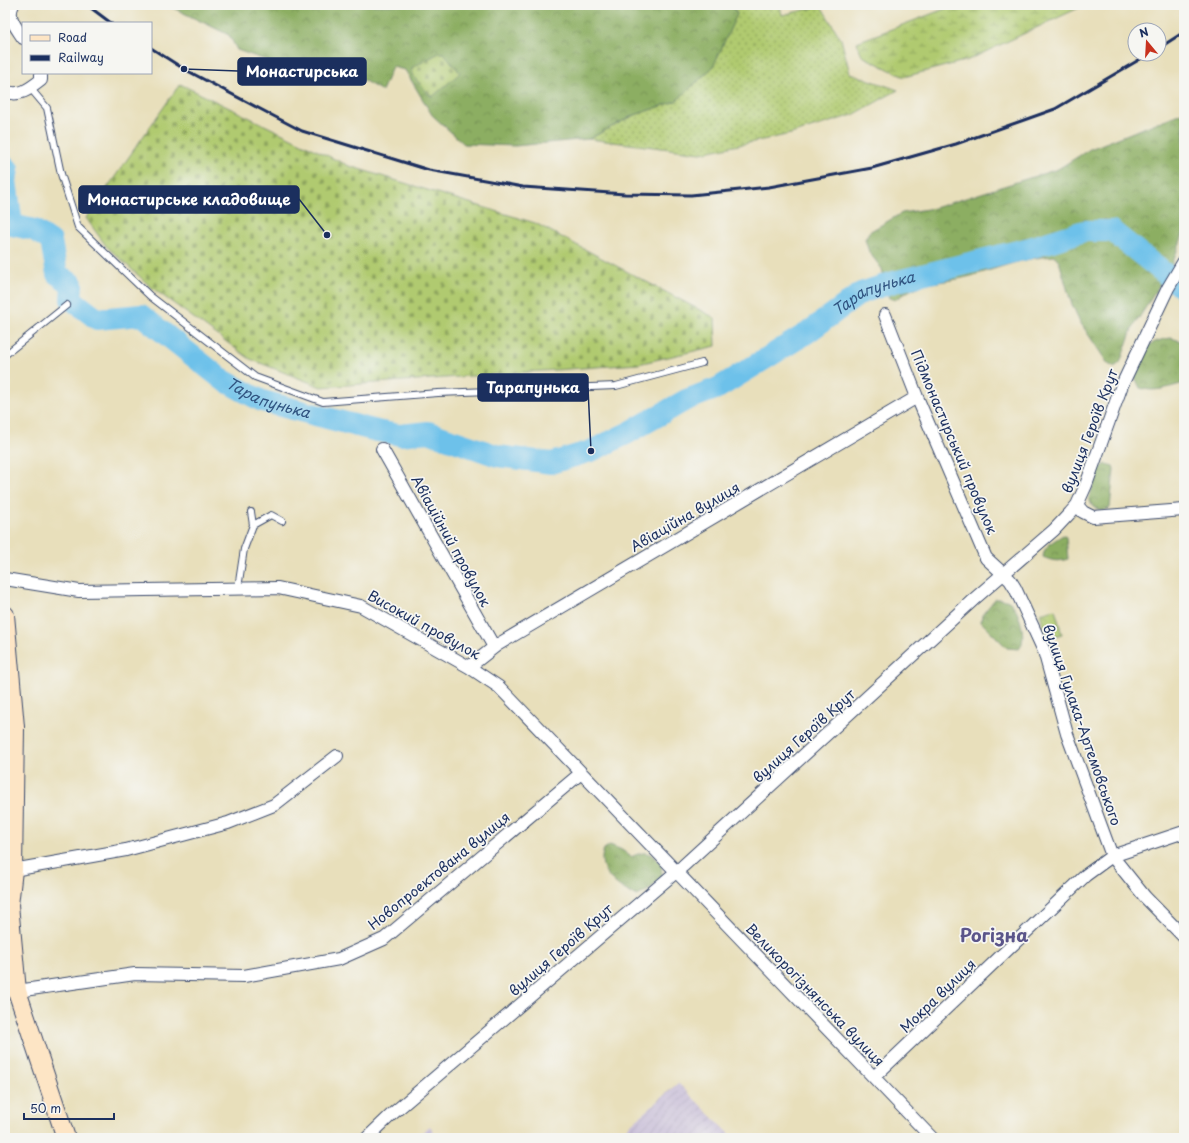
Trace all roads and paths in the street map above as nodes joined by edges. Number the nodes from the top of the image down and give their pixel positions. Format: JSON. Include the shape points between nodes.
{"nodes":[{"id":1,"x":13,"y":5,"type":"edge"},
{"id":2,"x":22,"y":36,"type":"edge"},
{"id":3,"x":41,"y":74,"type":"edge"},
{"id":4,"x":30,"y":89,"type":"junction"},
{"id":5,"x":5,"y":90,"type":"edge"},
{"id":6,"x":1180,"y":265,"type":"edge"},
{"id":7,"x":67,"y":305,"type":"dead end"},
{"id":8,"x":885,"y":315,"type":"dead end"},
{"id":9,"x":5,"y":355,"type":"edge"},
{"id":10,"x":702,"y":364,"type":"dead end"},
{"id":11,"x":917,"y":398,"type":"junction"},
{"id":12,"x":382,"y":450,"type":"dead end"},
{"id":13,"x":1077,"y":505,"type":"junction"},
{"id":14,"x":1184,"y":510,"type":"edge"},
{"id":15,"x":251,"y":512,"type":"dead end"},
{"id":16,"x":282,"y":521,"type":"dead end"},
{"id":17,"x":254,"y":525,"type":"junction"},
{"id":18,"x":1003,"y":574,"type":"junction"},
{"id":19,"x":5,"y":579,"type":"edge"},
{"id":20,"x":238,"y":588,"type":"junction"},
{"id":21,"x":5,"y":615,"type":"edge"},
{"id":22,"x":494,"y":647,"type":"junction"},
{"id":23,"x":469,"y":667,"type":"junction"},
{"id":24,"x":9,"y":693,"type":"edge"},
{"id":25,"x":337,"y":756,"type":"dead end"},
{"id":26,"x":581,"y":773,"type":"junction"},
{"id":27,"x":1184,"y":832,"type":"edge"},
{"id":28,"x":1112,"y":856,"type":"junction"},
{"id":29,"x":13,"y":870,"type":"junction"},
{"id":30,"x":677,"y":871,"type":"junction"},
{"id":31,"x":7,"y":906,"type":"edge"},
{"id":32,"x":1184,"y":937,"type":"edge"},
{"id":33,"x":17,"y":990,"type":"junction"},
{"id":34,"x":874,"y":1077,"type":"junction"},
{"id":35,"x":66,"y":1138,"type":"edge"},
{"id":36,"x":367,"y":1138,"type":"edge"},
{"id":37,"x":932,"y":1138,"type":"edge"}],
"edges":[{"from":1,"to":2,"type":"street","via":[[10,9],[12,21]]},
{"from":3,"to":4,"type":"street","via":[[41,80]]},
{"from":4,"to":5,"type":"street","via":[[20,93]]},
{"from":4,"to":10,"type":"lane","via":[[47,108],[61,174],[78,227],[150,296],[255,376],[323,402],[438,393],[616,386]]},
{"from":6,"to":13,"type":"street","name":"вулиця Героїв Крут","via":[[1122,385]]},
{"from":7,"to":9,"type":"lane"},
{"from":8,"to":11,"type":"street","name":"Підмонастирський провулок"},
{"from":11,"to":18,"type":"street","name":"Підмонастирський провулок","via":[[986,558]]},
{"from":11,"to":22,"type":"street","name":"Авіаційна вулиця"},
{"from":12,"to":22,"type":"street","name":"Авіаційний провулок"},
{"from":13,"to":14,"type":"street","via":[[1093,517]]},
{"from":13,"to":18,"type":"street","name":"вулиця Героїв Крут","via":[[1054,530]]},
{"from":15,"to":17,"type":"lane"},
{"from":16,"to":17,"type":"lane","via":[[271,515]]},
{"from":17,"to":20,"type":"lane","via":[[244,549]]},
{"from":18,"to":28,"type":"street","name":"вулиця Гулака-Артемовського","via":[[1015,588],[1044,651],[1067,734]]},
{"from":18,"to":30,"type":"street","name":"вулиця Героїв Крут"},
{"from":19,"to":20,"type":"street","name":"Високий провулок","via":[[79,591]]},
{"from":20,"to":23,"type":"street","name":"Високий провулок","via":[[278,588],[361,606]]},
{"from":21,"to":24,"type":"street"},
{"from":22,"to":23,"type":"street","name":"Авіаційна вулиця"},
{"from":23,"to":26,"type":"street","name":"Високий провулок","via":[[499,687]]},
{"from":24,"to":29,"type":"street","via":[[15,726]]},
{"from":25,"to":29,"type":"street","via":[[274,805],[228,823],[126,850]]},
{"from":26,"to":30,"type":"street","name":"Високий провулок"},
{"from":26,"to":33,"type":"street","name":"Новопроектована вулиця","via":[[384,939],[339,959],[244,976],[135,974]]},
{"from":27,"to":28,"type":"street","name":"Мокра вулиця"},
{"from":28,"to":32,"type":"street","name":"вулиця Гулака-Артемовського","via":[[1145,897]]},
{"from":28,"to":34,"type":"street","name":"Мокра вулиця","via":[[1086,875]]},
{"from":29,"to":31,"type":"street"},
{"from":30,"to":34,"type":"street","name":"Великорогізнянська вулиця"},
{"from":30,"to":36,"type":"street","name":"вулиця Героїв Крут"},
{"from":31,"to":33,"type":"street"},
{"from":33,"to":35,"type":"street"},
{"from":34,"to":37,"type":"street","name":"Великорогізнянська вулиця"}]}
